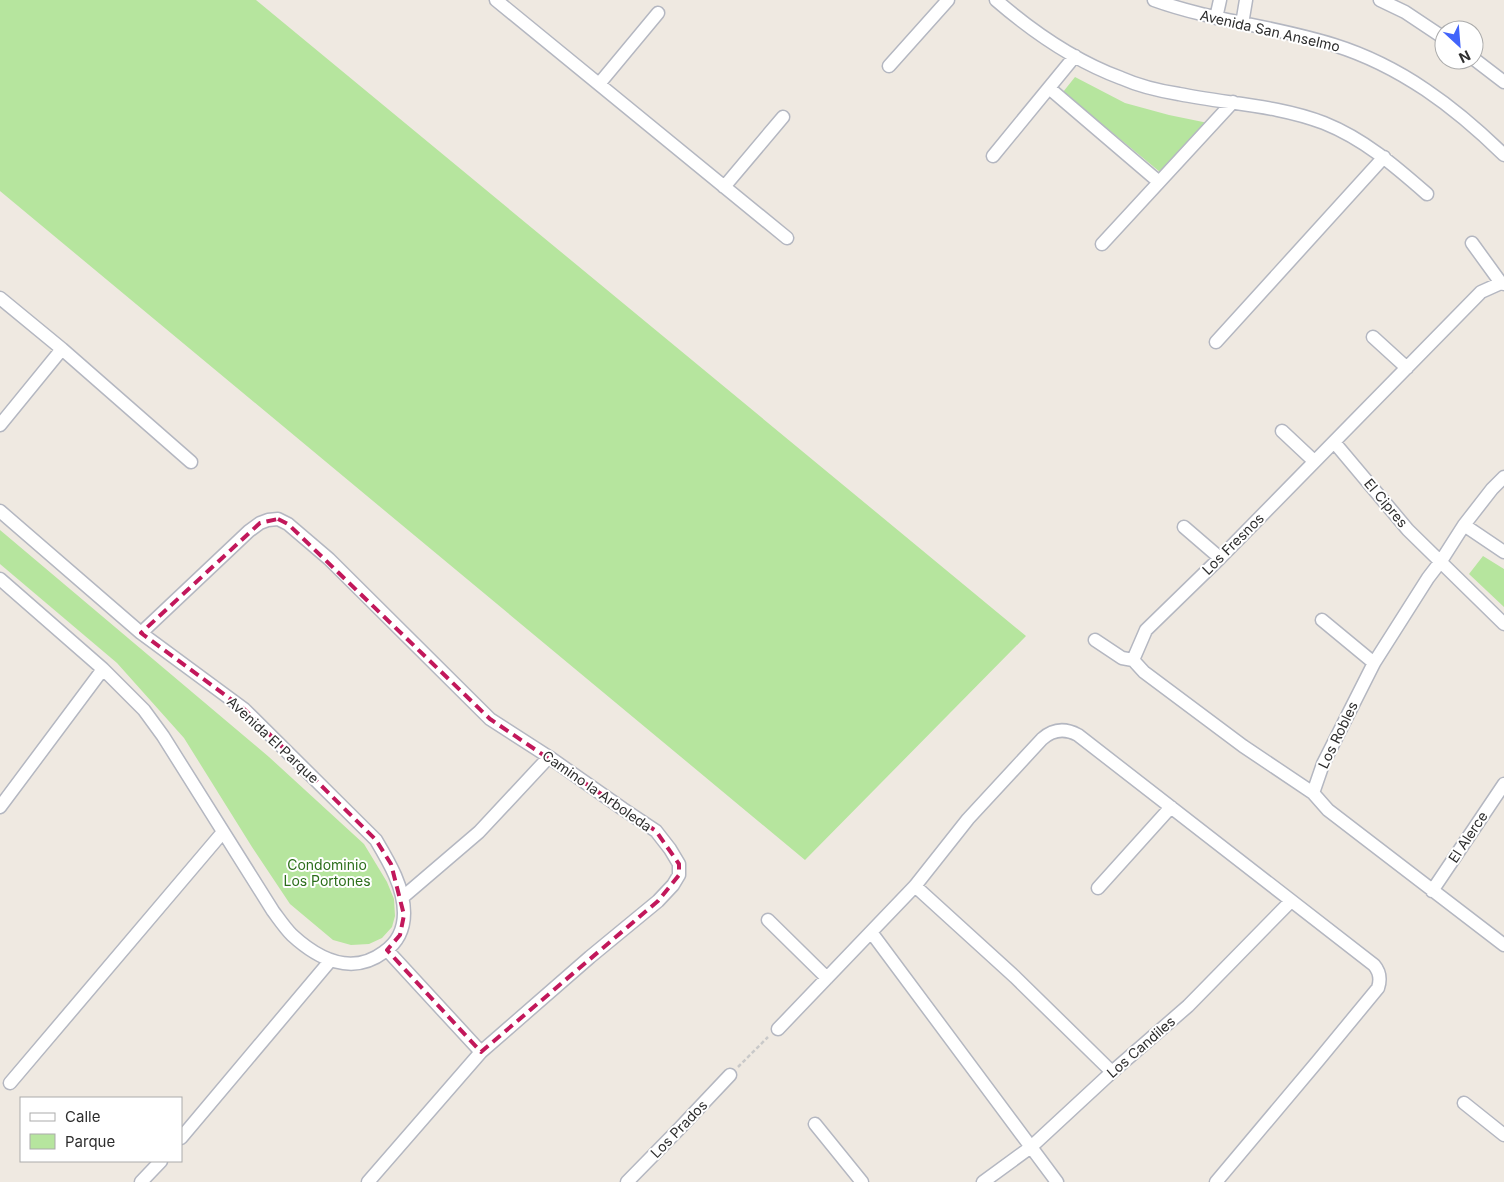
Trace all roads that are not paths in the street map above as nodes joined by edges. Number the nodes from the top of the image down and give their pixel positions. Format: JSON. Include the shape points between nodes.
{"nodes":[{"id":1,"x":496,"y":0,"type":"edge"},
{"id":2,"x":948,"y":0,"type":"edge"},
{"id":3,"x":996,"y":0,"type":"edge"},
{"id":4,"x":1154,"y":0,"type":"edge"},
{"id":5,"x":1220,"y":0,"type":"edge"},
{"id":6,"x":1246,"y":0,"type":"edge"},
{"id":7,"x":1380,"y":0,"type":"edge"},
{"id":8,"x":658,"y":13,"type":"dead end"},
{"id":9,"x":1216,"y":18,"type":"junction"},
{"id":10,"x":1242,"y":24,"type":"junction"},
{"id":11,"x":1434,"y":31,"type":"edge"},
{"id":12,"x":1075,"y":56,"type":"junction"},
{"id":13,"x":890,"y":66,"type":"dead end"},
{"id":14,"x":1484,"y":67,"type":"edge"},
{"id":15,"x":1504,"y":82,"type":"edge"},
{"id":16,"x":599,"y":84,"type":"junction"},
{"id":17,"x":1049,"y":88,"type":"junction"},
{"id":18,"x":1233,"y":102,"type":"junction"},
{"id":19,"x":783,"y":116,"type":"dead end"},
{"id":20,"x":993,"y":156,"type":"dead end"},
{"id":21,"x":1504,"y":156,"type":"edge"},
{"id":22,"x":1384,"y":157,"type":"junction"},
{"id":23,"x":1159,"y":182,"type":"junction"},
{"id":24,"x":724,"y":187,"type":"junction"},
{"id":25,"x":1426,"y":194,"type":"dead end"},
{"id":26,"x":786,"y":238,"type":"dead end"},
{"id":27,"x":1472,"y":243,"type":"dead end"},
{"id":28,"x":1102,"y":244,"type":"dead end"},
{"id":29,"x":1502,"y":284,"type":"edge"},
{"id":30,"x":0,"y":298,"type":"edge"},
{"id":31,"x":1372,"y":337,"type":"dead end"},
{"id":32,"x":1216,"y":342,"type":"dead end"},
{"id":33,"x":62,"y":349,"type":"junction"},
{"id":34,"x":1407,"y":368,"type":"junction"},
{"id":35,"x":0,"y":425,"type":"edge"},
{"id":36,"x":1282,"y":431,"type":"dead end"},
{"id":37,"x":1334,"y":442,"type":"junction"},
{"id":38,"x":1314,"y":461,"type":"junction"},
{"id":39,"x":191,"y":462,"type":"dead end"},
{"id":40,"x":1504,"y":477,"type":"edge"},
{"id":41,"x":0,"y":512,"type":"edge"},
{"id":42,"x":1464,"y":526,"type":"junction"},
{"id":43,"x":1184,"y":527,"type":"dead end"},
{"id":44,"x":1504,"y":552,"type":"edge"},
{"id":45,"x":1220,"y":558,"type":"junction"},
{"id":46,"x":1441,"y":561,"type":"junction"},
{"id":47,"x":0,"y":579,"type":"edge"},
{"id":48,"x":1322,"y":620,"type":"dead end"},
{"id":49,"x":1504,"y":624,"type":"edge"},
{"id":50,"x":141,"y":632,"type":"junction"},
{"id":51,"x":1095,"y":640,"type":"dead end"},
{"id":52,"x":1133,"y":660,"type":"junction"},
{"id":53,"x":1374,"y":663,"type":"junction"},
{"id":54,"x":103,"y":668,"type":"junction"},
{"id":55,"x":549,"y":757,"type":"junction"},
{"id":56,"x":1504,"y":784,"type":"edge"},
{"id":57,"x":1313,"y":793,"type":"junction"},
{"id":58,"x":0,"y":807,"type":"edge"},
{"id":59,"x":1171,"y":807,"type":"junction"},
{"id":60,"x":223,"y":832,"type":"junction"},
{"id":61,"x":915,"y":886,"type":"junction"},
{"id":62,"x":1098,"y":888,"type":"dead end"},
{"id":63,"x":1432,"y":891,"type":"junction"},
{"id":64,"x":403,"y":897,"type":"junction"},
{"id":65,"x":1291,"y":901,"type":"junction"},
{"id":66,"x":768,"y":920,"type":"dead end"},
{"id":67,"x":871,"y":932,"type":"junction"},
{"id":68,"x":1504,"y":946,"type":"edge"},
{"id":69,"x":387,"y":950,"type":"junction"},
{"id":70,"x":330,"y":961,"type":"junction"},
{"id":71,"x":827,"y":978,"type":"junction"},
{"id":72,"x":778,"y":1028,"type":"road end"},
{"id":73,"x":481,"y":1052,"type":"junction"},
{"id":74,"x":1112,"y":1072,"type":"junction"},
{"id":75,"x":730,"y":1074,"type":"road end"},
{"id":76,"x":10,"y":1083,"type":"dead end"},
{"id":77,"x":1464,"y":1103,"type":"dead end"},
{"id":78,"x":815,"y":1124,"type":"dead end"},
{"id":79,"x":1504,"y":1135,"type":"edge"},
{"id":80,"x":182,"y":1137,"type":"edge"},
{"id":81,"x":1031,"y":1147,"type":"junction"},
{"id":82,"x":160,"y":1162,"type":"edge"},
{"id":83,"x":141,"y":1182,"type":"edge"},
{"id":84,"x":368,"y":1182,"type":"edge"},
{"id":85,"x":627,"y":1182,"type":"edge"},
{"id":86,"x":862,"y":1182,"type":"edge"},
{"id":87,"x":983,"y":1182,"type":"edge"},
{"id":88,"x":1057,"y":1182,"type":"edge"},
{"id":89,"x":1216,"y":1182,"type":"edge"}],
"edges":[{"from":1,"to":16,"type":"street"},
{"from":2,"to":13,"type":"street"},
{"from":3,"to":12,"type":"street"},
{"from":4,"to":9,"type":"street","name":"Avenida San Anselmo"},
{"from":5,"to":9,"type":"street"},
{"from":6,"to":10,"type":"street"},
{"from":7,"to":11,"type":"street"},
{"from":8,"to":16,"type":"street"},
{"from":9,"to":10,"type":"street","name":"Avenida San Anselmo"},
{"from":10,"to":21,"type":"street","name":"Avenida San Anselmo","via":[[1335,45],[1379,63],[1443,101]]},
{"from":12,"to":17,"type":"street"},
{"from":12,"to":18,"type":"street","via":[[1144,85]]},
{"from":14,"to":15,"type":"street"},
{"from":16,"to":24,"type":"street"},
{"from":17,"to":20,"type":"street"},
{"from":17,"to":23,"type":"street"},
{"from":18,"to":22,"type":"street","via":[[1288,112],[1324,123],[1349,134]]},
{"from":18,"to":23,"type":"street"},
{"from":19,"to":24,"type":"street"},
{"from":22,"to":25,"type":"street"},
{"from":22,"to":32,"type":"street"},
{"from":23,"to":28,"type":"street"},
{"from":24,"to":26,"type":"street"},
{"from":27,"to":29,"type":"street"},
{"from":29,"to":34,"type":"street","name":"Los Fresnos","via":[[1481,292]]},
{"from":30,"to":33,"type":"street"},
{"from":31,"to":34,"type":"street"},
{"from":33,"to":35,"type":"street"},
{"from":33,"to":39,"type":"street"},
{"from":34,"to":37,"type":"street","name":"Los Fresnos"},
{"from":36,"to":38,"type":"street"},
{"from":37,"to":38,"type":"street","name":"Los Fresnos"},
{"from":37,"to":46,"type":"street","name":"El Cipres","via":[[1408,530]]},
{"from":38,"to":45,"type":"street","name":"Los Fresnos"},
{"from":40,"to":42,"type":"street","name":"Los Robles"},
{"from":41,"to":50,"type":"street","name":"Avenida El Parque"},
{"from":42,"to":44,"type":"street"},
{"from":42,"to":46,"type":"street","name":"Los Robles"},
{"from":43,"to":45,"type":"street"},
{"from":45,"to":52,"type":"street","name":"Los Fresnos","via":[[1146,630]]},
{"from":46,"to":49,"type":"street","name":"El Cipres"},
{"from":46,"to":53,"type":"street","name":"Los Robles"},
{"from":47,"to":54,"type":"street","name":"Avenida El Parque"},
{"from":48,"to":53,"type":"street"},
{"from":50,"to":55,"type":"street","name":"Camino la Arboleda","via":[[249,531],[260,523],[278,519],[329,559],[490,719]]},
{"from":50,"to":64,"type":"street","name":"Avenida El Parque","via":[[244,709],[376,840],[391,864]]},
{"from":51,"to":52,"type":"street","via":[[1122,658]]},
{"from":52,"to":57,"type":"street","via":[[1144,672],[1243,746]]},
{"from":53,"to":57,"type":"street","name":"Los Robles","via":[[1323,764]]},
{"from":54,"to":58,"type":"street"},
{"from":54,"to":60,"type":"street","name":"Avenida El Parque","via":[[164,736]]},
{"from":55,"to":64,"type":"street","via":[[479,832]]},
{"from":55,"to":73,"type":"street","name":"Camino la Arboleda","via":[[656,831],[679,864],[678,875],[658,901]]},
{"from":56,"to":63,"type":"street","name":"El Alerce"},
{"from":57,"to":63,"type":"street","via":[[1328,810]]},
{"from":59,"to":61,"type":"street","via":[[1078,735],[1066,730],[1053,732],[1042,739],[968,819]]},
{"from":59,"to":62,"type":"street"},
{"from":59,"to":65,"type":"street"},
{"from":60,"to":70,"type":"street","name":"Avenida El Parque","via":[[291,934]]},
{"from":60,"to":76,"type":"street"},
{"from":61,"to":67,"type":"street"},
{"from":61,"to":74,"type":"street"},
{"from":63,"to":68,"type":"street"},
{"from":64,"to":69,"type":"street","name":"Avenida El Parque","via":[[400,935]]},
{"from":65,"to":74,"type":"street","name":"Los Candiles","via":[[1188,1006]]},
{"from":65,"to":89,"type":"street","via":[[1374,965],[1380,975],[1380,984]]},
{"from":66,"to":71,"type":"street"},
{"from":67,"to":71,"type":"street"},
{"from":67,"to":81,"type":"street"},
{"from":69,"to":70,"type":"street","name":"Avenida El Parque","via":[[374,960],[350,964]]},
{"from":69,"to":73,"type":"street"},
{"from":70,"to":80,"type":"street"},
{"from":71,"to":72,"type":"street"},
{"from":73,"to":84,"type":"street","name":"Camino la Arboleda"},
{"from":74,"to":81,"type":"street","name":"Los Candiles"},
{"from":75,"to":85,"type":"street","name":"Los Prados"},
{"from":77,"to":79,"type":"street"},
{"from":78,"to":86,"type":"street"},
{"from":81,"to":87,"type":"street","name":"Los Candiles"},
{"from":81,"to":88,"type":"street"},
{"from":82,"to":83,"type":"street"}]}
